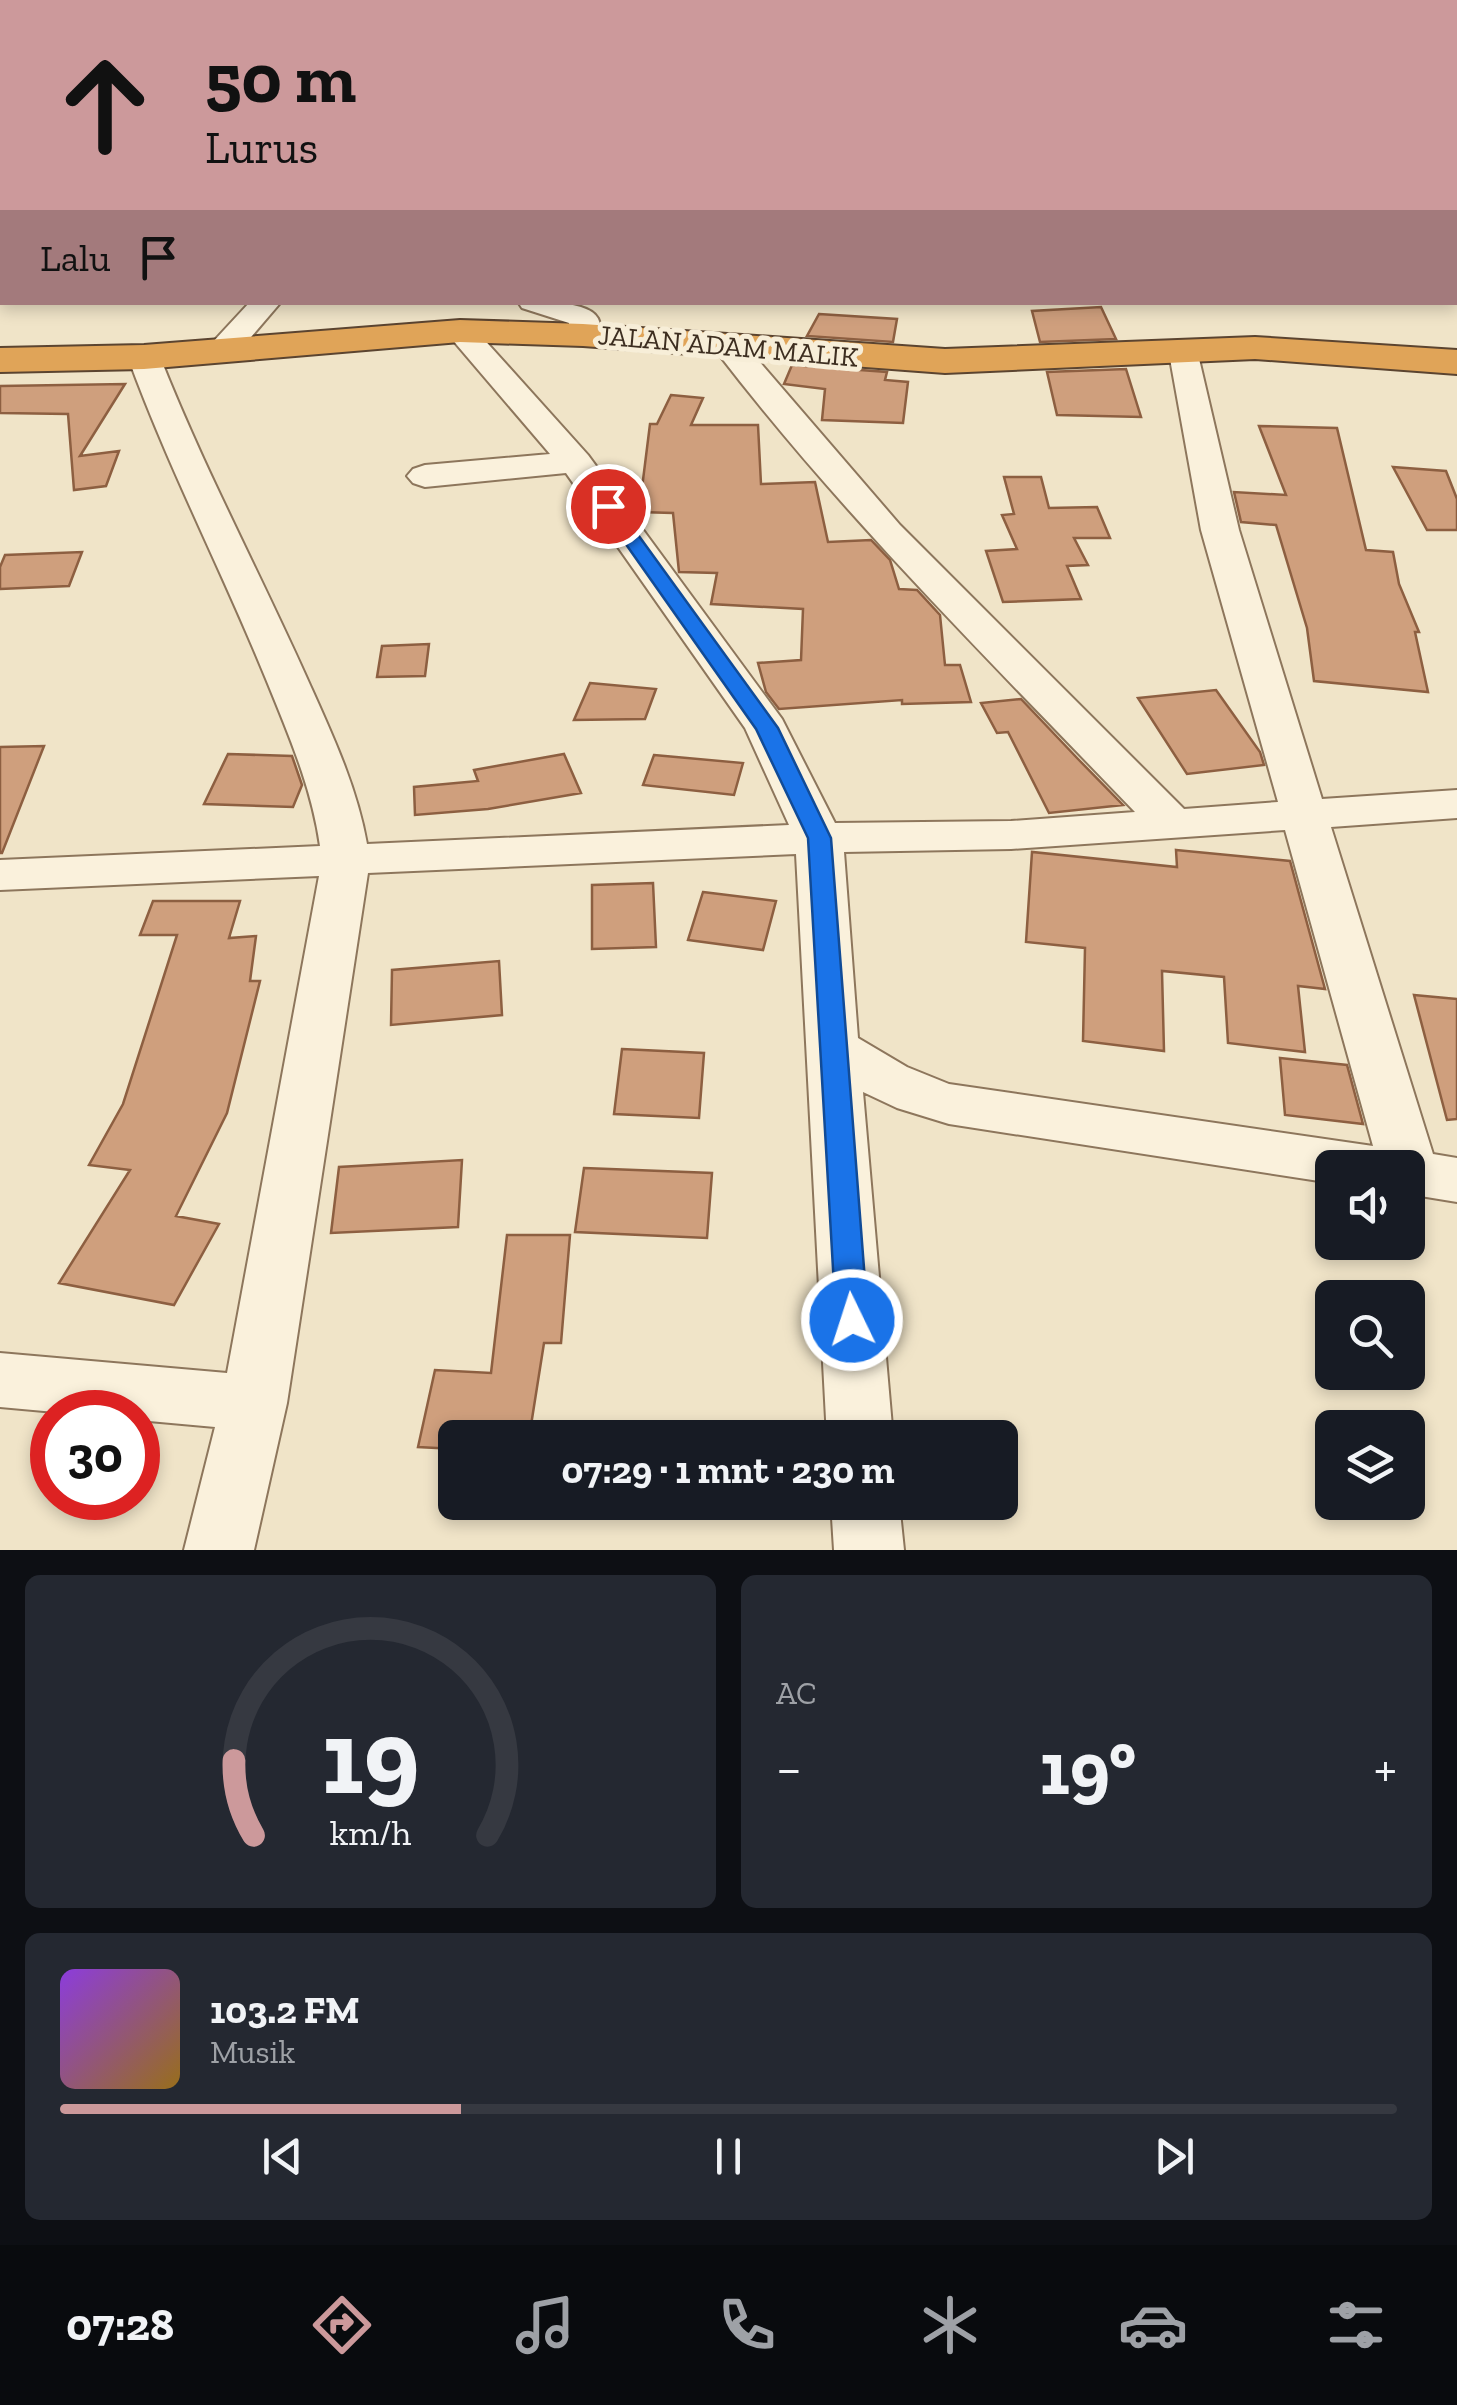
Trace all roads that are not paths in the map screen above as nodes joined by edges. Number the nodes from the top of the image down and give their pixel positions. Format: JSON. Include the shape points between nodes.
{"nodes":[{"id":1,"x":264,"y":305,"type":"edge"},
{"id":2,"x":542,"y":305,"type":"edge"},
{"id":3,"x":586,"y":318,"type":"edge"},
{"id":4,"x":460,"y":332,"type":"junction"},
{"id":5,"x":728,"y":345,"type":"junction"},
{"id":6,"x":222,"y":350,"type":"junction"},
{"id":7,"x":1184,"y":353,"type":"junction"},
{"id":8,"x":144,"y":357,"type":"junction"},
{"id":9,"x":0,"y":360,"type":"edge"},
{"id":10,"x":1457,"y":362,"type":"edge"},
{"id":11,"x":576,"y":462,"type":"junction"},
{"id":12,"x":426,"y":476,"type":"dead end"},
{"id":13,"x":1457,"y":804,"type":"edge"},
{"id":14,"x":1304,"y":812,"type":"junction"},
{"id":15,"x":1174,"y":825,"type":"junction"},
{"id":16,"x":820,"y":838,"type":"junction"},
{"id":17,"x":346,"y":858,"type":"junction"},
{"id":18,"x":0,"y":875,"type":"edge"},
{"id":19,"x":832,"y":1046,"type":"junction"},
{"id":20,"x":1406,"y":1150,"type":"edge"},
{"id":21,"x":1315,"y":1158,"type":"edge"},
{"id":22,"x":0,"y":1380,"type":"edge"},
{"id":23,"x":254,"y":1403,"type":"junction"},
{"id":24,"x":859,"y":1420,"type":"edge"},
{"id":25,"x":866,"y":1520,"type":"edge"},
{"id":26,"x":219,"y":1550,"type":"edge"},
{"id":27,"x":868,"y":1550,"type":"edge"}],
"edges":[{"from":1,"to":6,"type":"street"},
{"from":2,"to":3,"type":"street"},
{"from":3,"to":4,"type":"highway","name":"JALAN ADAM MALIK"},
{"from":3,"to":5,"type":"highway","name":"JALAN ADAM MALIK"},
{"from":4,"to":6,"type":"highway","name":"JALAN ADAM MALIK"},
{"from":4,"to":11,"type":"street"},
{"from":5,"to":7,"type":"highway","name":"JALAN ADAM MALIK","via":[[945,362]]},
{"from":5,"to":15,"type":"street","via":[[864,508]]},
{"from":6,"to":8,"type":"highway","name":"JALAN ADAM MALIK"},
{"from":7,"to":10,"type":"highway","name":"JALAN ADAM MALIK","via":[[1273,348]]},
{"from":7,"to":14,"type":"street","via":[[1220,530]]},
{"from":8,"to":9,"type":"highway","name":"JALAN ADAM MALIK"},
{"from":8,"to":17,"type":"street","via":[[339,808]]},
{"from":11,"to":12,"type":"street"},
{"from":11,"to":16,"type":"street","via":[[767,728]]},
{"from":13,"to":14,"type":"street"},
{"from":14,"to":15,"type":"street"},
{"from":14,"to":20,"type":"street"},
{"from":15,"to":16,"type":"street"},
{"from":16,"to":17,"type":"street"},
{"from":16,"to":19,"type":"street"},
{"from":17,"to":18,"type":"street"},
{"from":17,"to":23,"type":"street"},
{"from":19,"to":21,"type":"street","via":[[870,1074],[948,1104]]},
{"from":19,"to":24,"type":"street"},
{"from":22,"to":23,"type":"street"},
{"from":23,"to":26,"type":"street"},
{"from":25,"to":27,"type":"street"}]}
